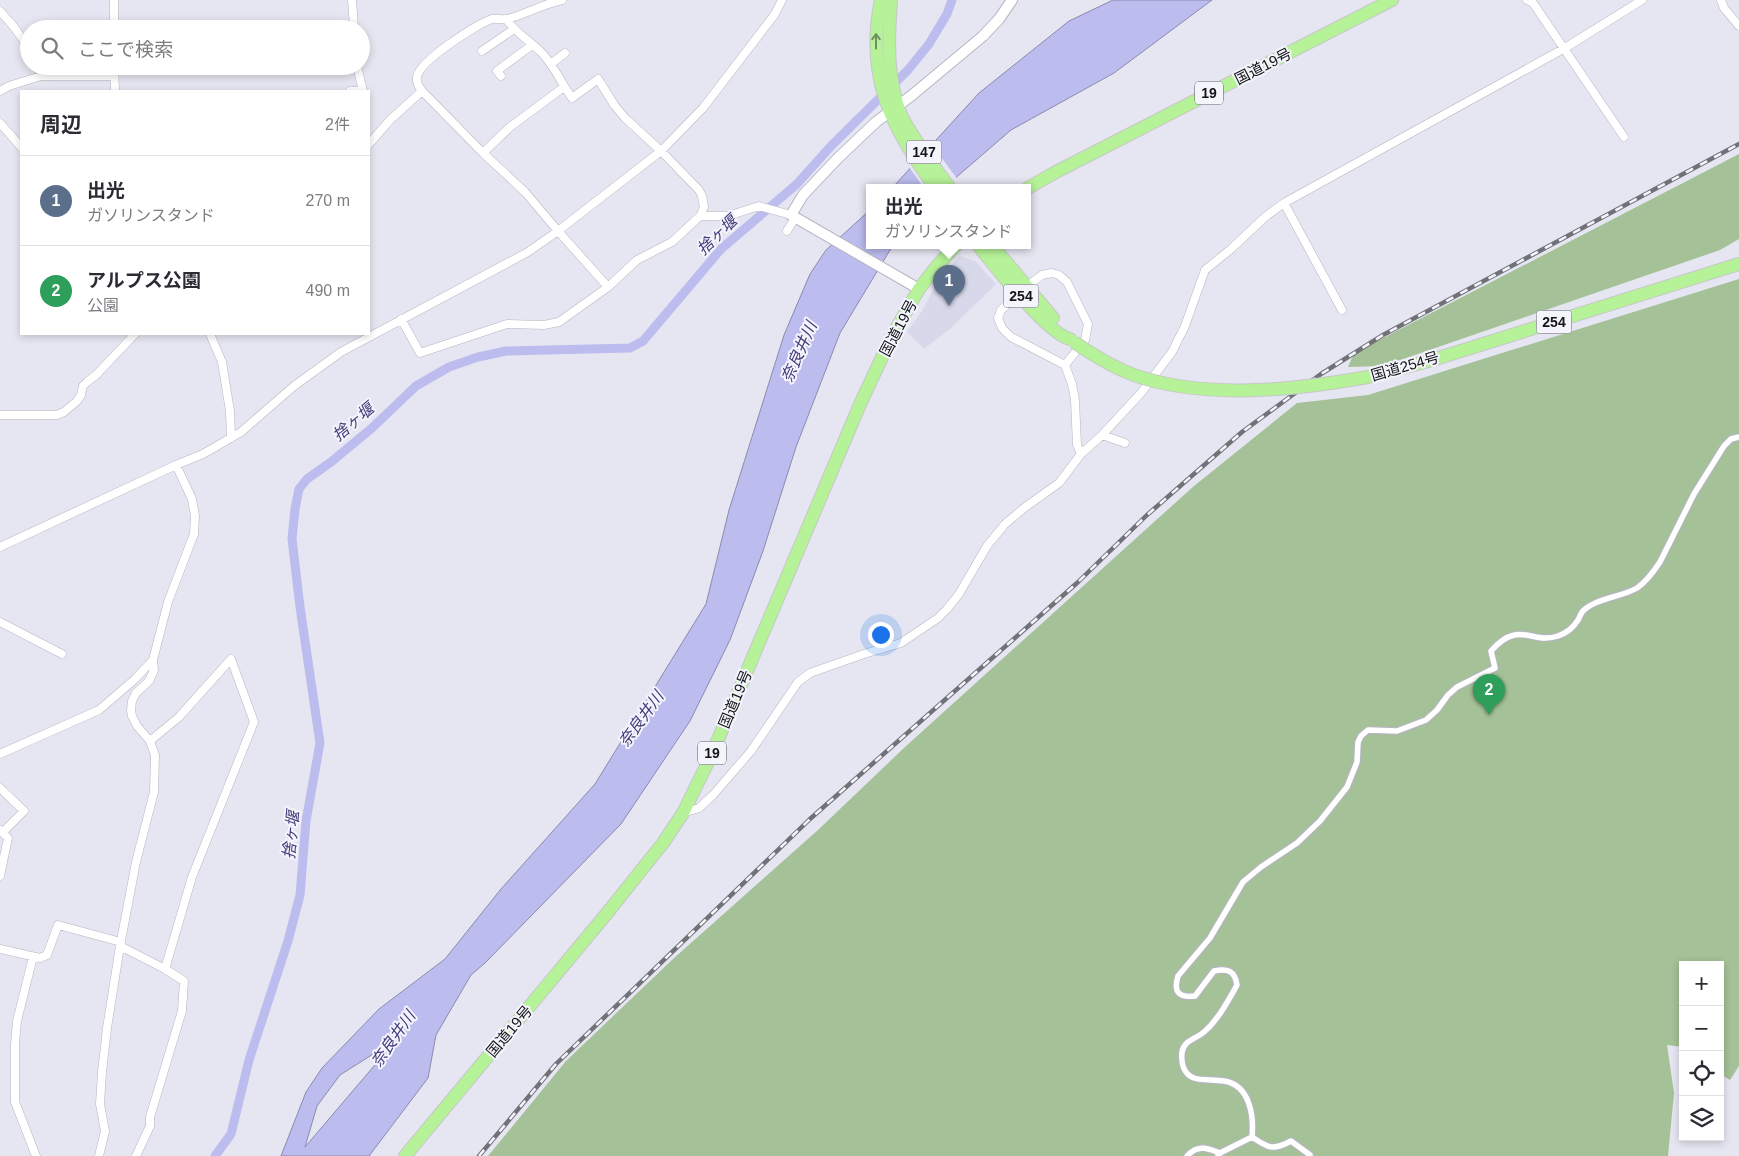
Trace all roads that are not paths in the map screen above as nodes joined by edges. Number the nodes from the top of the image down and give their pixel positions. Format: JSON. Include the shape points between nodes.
{"nodes":[{"id":1,"x":114,"y":0,"type":"edge"},
{"id":2,"x":352,"y":0,"type":"edge"},
{"id":3,"x":562,"y":0,"type":"edge"},
{"id":4,"x":782,"y":0,"type":"edge"},
{"id":5,"x":881,"y":0,"type":"edge"},
{"id":6,"x":891,"y":0,"type":"edge"},
{"id":7,"x":1012,"y":0,"type":"edge"},
{"id":8,"x":1392,"y":0,"type":"edge"},
{"id":9,"x":1527,"y":0,"type":"edge"},
{"id":10,"x":1642,"y":0,"type":"edge"},
{"id":11,"x":1721,"y":0,"type":"edge"},
{"id":12,"x":0,"y":11,"type":"edge"},
{"id":13,"x":506,"y":19,"type":"junction"},
{"id":14,"x":114,"y":20,"type":"edge"},
{"id":15,"x":353,"y":20,"type":"edge"},
{"id":16,"x":1739,"y":26,"type":"edge"},
{"id":17,"x":514,"y":29,"type":"junction"},
{"id":18,"x":20,"y":35,"type":"edge"},
{"id":19,"x":532,"y":45,"type":"junction"},
{"id":20,"x":1565,"y":48,"type":"junction"},
{"id":21,"x":482,"y":51,"type":"dead end"},
{"id":22,"x":565,"y":53,"type":"dead end"},
{"id":23,"x":551,"y":64,"type":"junction"},
{"id":24,"x":359,"y":75,"type":"edge"},
{"id":25,"x":41,"y":76,"type":"joint"},
{"id":26,"x":114,"y":76,"type":"joint"},
{"id":27,"x":501,"y":76,"type":"dead end"},
{"id":28,"x":885,"y":79,"type":"junction"},
{"id":29,"x":564,"y":87,"type":"junction"},
{"id":30,"x":115,"y":90,"type":"edge"},
{"id":31,"x":363,"y":90,"type":"edge"},
{"id":32,"x":0,"y":91,"type":"edge"},
{"id":33,"x":422,"y":91,"type":"junction"},
{"id":34,"x":894,"y":109,"type":"junction"},
{"id":35,"x":0,"y":123,"type":"edge"},
{"id":36,"x":1624,"y":137,"type":"dead end"},
{"id":37,"x":370,"y":143,"type":"edge"},
{"id":38,"x":20,"y":146,"type":"edge"},
{"id":39,"x":661,"y":151,"type":"junction"},
{"id":40,"x":483,"y":153,"type":"junction"},
{"id":41,"x":933,"y":184,"type":"edge"},
{"id":42,"x":947,"y":184,"type":"edge"},
{"id":43,"x":1031,"y":186,"type":"edge"},
{"id":44,"x":1284,"y":203,"type":"junction"},
{"id":45,"x":700,"y":216,"type":"junction"},
{"id":46,"x":796,"y":218,"type":"junction"},
{"id":47,"x":558,"y":231,"type":"junction"},
{"id":48,"x":788,"y":231,"type":"dead end"},
{"id":49,"x":952,"y":249,"type":"edge"},
{"id":50,"x":982,"y":249,"type":"edge"},
{"id":51,"x":995,"y":249,"type":"edge"},
{"id":52,"x":1739,"y":264,"type":"edge"},
{"id":53,"x":608,"y":287,"type":"junction"},
{"id":54,"x":920,"y":289,"type":"junction"},
{"id":55,"x":1022,"y":290,"type":"junction"},
{"id":56,"x":1342,"y":310,"type":"dead end"},
{"id":57,"x":402,"y":319,"type":"junction"},
{"id":58,"x":134,"y":335,"type":"edge"},
{"id":59,"x":210,"y":335,"type":"edge"},
{"id":60,"x":1064,"y":365,"type":"junction"},
{"id":61,"x":0,"y":415,"type":"edge"},
{"id":62,"x":1102,"y":434,"type":"junction"},
{"id":63,"x":1739,"y":437,"type":"edge"},
{"id":64,"x":231,"y":438,"type":"junction"},
{"id":65,"x":1125,"y":443,"type":"dead end"},
{"id":66,"x":1081,"y":454,"type":"junction"},
{"id":67,"x":176,"y":465,"type":"junction"},
{"id":68,"x":0,"y":547,"type":"edge"},
{"id":69,"x":0,"y":622,"type":"edge"},
{"id":70,"x":62,"y":654,"type":"dead end"},
{"id":71,"x":153,"y":660,"type":"junction"},
{"id":72,"x":150,"y":741,"type":"junction"},
{"id":73,"x":0,"y":754,"type":"edge"},
{"id":74,"x":0,"y":788,"type":"edge"},
{"id":75,"x":683,"y":813,"type":"junction"},
{"id":76,"x":1,"y":831,"type":"edge"},
{"id":77,"x":0,"y":876,"type":"edge"},
{"id":78,"x":120,"y":944,"type":"junction"},
{"id":79,"x":0,"y":949,"type":"edge"},
{"id":80,"x":33,"y":957,"type":"junction"},
{"id":81,"x":164,"y":969,"type":"junction"},
{"id":82,"x":1252,"y":1137,"type":"junction"},
{"id":83,"x":1219,"y":1154,"type":"edge"},
{"id":84,"x":1310,"y":1155,"type":"dead end"},
{"id":85,"x":36,"y":1156,"type":"edge"},
{"id":86,"x":99,"y":1156,"type":"edge"},
{"id":87,"x":136,"y":1156,"type":"edge"},
{"id":88,"x":405,"y":1156,"type":"edge"},
{"id":89,"x":1186,"y":1156,"type":"edge"}],
"edges":[{"from":1,"to":14,"type":"street"},
{"from":2,"to":15,"type":"street"},
{"from":3,"to":13,"type":"street"},
{"from":4,"to":39,"type":"street","via":[[770,22],[703,108]]},
{"from":28,"to":5,"type":"highway","number":"147","one_way":true,"via":[[876,45]]},
{"from":6,"to":28,"type":"highway","number":"147"},
{"from":7,"to":34,"type":"street","via":[[983,36]]},
{"from":8,"to":43,"type":"highway","name":"国道19号","number":"19"},
{"from":9,"to":20,"type":"street"},
{"from":10,"to":20,"type":"street"},
{"from":11,"to":16,"type":"street"},
{"from":12,"to":18,"type":"street"},
{"from":13,"to":17,"type":"street"},
{"from":13,"to":33,"type":"street","via":[[492,19],[441,50],[416,76]]},
{"from":17,"to":19,"type":"street"},
{"from":17,"to":21,"type":"street"},
{"from":19,"to":23,"type":"street"},
{"from":19,"to":27,"type":"street","via":[[497,71]]},
{"from":20,"to":36,"type":"street"},
{"from":20,"to":44,"type":"street"},
{"from":22,"to":23,"type":"street"},
{"from":23,"to":29,"type":"street"},
{"from":24,"to":31,"type":"street"},
{"from":25,"to":26,"type":"street"},
{"from":25,"to":32,"type":"street"},
{"from":26,"to":30,"type":"street"},
{"from":28,"to":34,"type":"highway","number":"147"},
{"from":29,"to":39,"type":"street","via":[[572,98],[598,79],[625,118]]},
{"from":29,"to":40,"type":"street","via":[[510,127]]},
{"from":33,"to":37,"type":"street"},
{"from":33,"to":40,"type":"street"},
{"from":34,"to":41,"type":"highway","number":"147","via":[[908,149]]},
{"from":34,"to":42,"type":"highway","number":"147"},
{"from":34,"to":46,"type":"street","via":[[820,176],[803,195]]},
{"from":35,"to":38,"type":"street"},
{"from":39,"to":45,"type":"street","via":[[699,190],[704,207]]},
{"from":39,"to":47,"type":"street"},
{"from":40,"to":47,"type":"street","via":[[525,192]]},
{"from":44,"to":56,"type":"street"},
{"from":44,"to":62,"type":"street","via":[[1205,270],[1172,352],[1141,393]]},
{"from":45,"to":46,"type":"street","via":[[728,216],[759,206]]},
{"from":45,"to":53,"type":"street","via":[[672,242],[637,260]]},
{"from":46,"to":48,"type":"street"},
{"from":46,"to":54,"type":"street"},
{"from":47,"to":53,"type":"street"},
{"from":47,"to":57,"type":"street","via":[[528,252]]},
{"from":49,"to":54,"type":"highway","name":"国道19号","number":"19"},
{"from":50,"to":55,"type":"highway","name":"国道254号","number":"254"},
{"from":51,"to":55,"type":"highway","name":"国道254号","number":"254"},
{"from":52,"to":55,"type":"highway","name":"国道254号","number":"254","bridge":true,"via":[[1432,360],[1368,377],[1268,390],[1192,387],[1134,375],[1063,337],[1044,321]]},
{"from":53,"to":57,"type":"street","via":[[559,322],[508,324],[420,353]]},
{"from":54,"to":75,"type":"highway","name":"国道19号","number":"19","via":[[893,334],[861,402],[711,756]]},
{"from":55,"to":60,"type":"street","via":[[1001,310],[998,318],[1002,328],[1011,337]]},
{"from":55,"to":60,"type":"street","via":[[1042,275],[1052,273],[1067,282],[1088,324],[1085,340]]},
{"from":57,"to":64,"type":"street","via":[[341,352]]},
{"from":58,"to":61,"type":"street","via":[[83,386],[77,401],[64,412],[57,415]]},
{"from":59,"to":64,"type":"street","via":[[222,362]]},
{"from":60,"to":66,"type":"street","via":[[1072,384],[1077,445]]},
{"from":62,"to":65,"type":"street"},
{"from":62,"to":66,"type":"street"},
{"from":63,"to":82,"type":"street","via":[[1724,446],[1694,494],[1660,562],[1637,588],[1584,610],[1569,631],[1556,636],[1547,638],[1523,633],[1510,636],[1492,651],[1495,668],[1456,687],[1426,720],[1397,731],[1368,730],[1358,742],[1356,762],[1347,787],[1320,821],[1297,843],[1243,882],[1214,933],[1178,976],[1176,984],[1178,992],[1188,997],[1195,996],[1214,971],[1226,969],[1236,978],[1237,985],[1222,1010],[1204,1033],[1183,1047],[1181,1059],[1183,1068],[1192,1078],[1226,1081],[1243,1091],[1252,1110]]},
{"from":64,"to":67,"type":"street"},
{"from":66,"to":75,"type":"street","via":[[1059,484],[1005,524],[987,546],[959,594],[938,618],[901,643],[803,677],[751,751],[713,795],[699,808]]},
{"from":67,"to":68,"type":"street"},
{"from":67,"to":71,"type":"street","via":[[192,499],[194,534],[168,602]]},
{"from":69,"to":70,"type":"street"},
{"from":71,"to":72,"type":"street","via":[[154,670],[149,681],[136,694],[131,710],[137,726]]},
{"from":71,"to":73,"type":"street","via":[[98,710]]},
{"from":72,"to":78,"type":"street","via":[[154,755],[154,792]]},
{"from":72,"to":81,"type":"street","via":[[179,718],[231,660],[254,722],[192,877]]},
{"from":74,"to":76,"type":"street","via":[[24,811]]},
{"from":75,"to":88,"type":"highway","name":"国道19号","number":"19","via":[[608,912]]},
{"from":76,"to":77,"type":"street","via":[[8,838]]},
{"from":78,"to":80,"type":"street","via":[[58,925],[47,955]]},
{"from":78,"to":81,"type":"street"},
{"from":78,"to":86,"type":"street","via":[[102,1072],[100,1104],[105,1131]]},
{"from":79,"to":80,"type":"street"},
{"from":80,"to":85,"type":"street","via":[[15,1044],[15,1102]]},
{"from":81,"to":87,"type":"street","via":[[184,981],[182,1011],[150,1126]]},
{"from":82,"to":83,"type":"street"},
{"from":82,"to":84,"type":"street","via":[[1266,1147],[1277,1148],[1291,1141]]},
{"from":83,"to":89,"type":"street","via":[[1203,1147]]}]}
